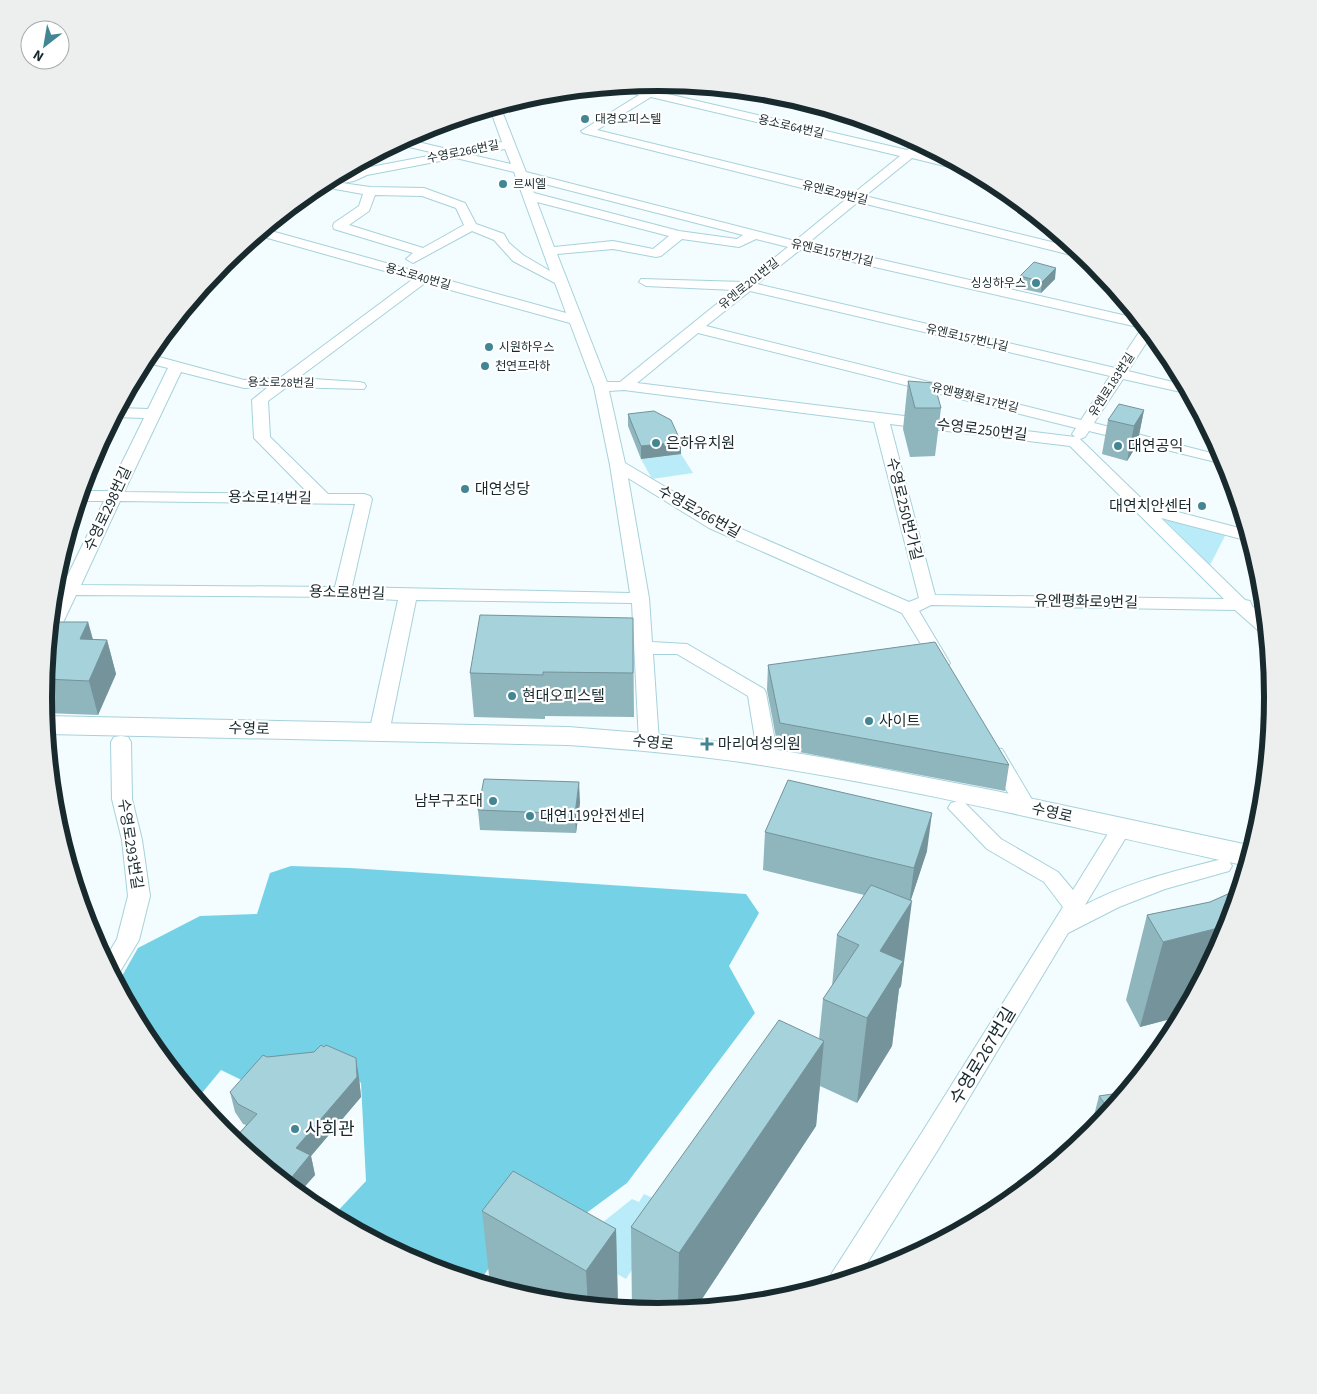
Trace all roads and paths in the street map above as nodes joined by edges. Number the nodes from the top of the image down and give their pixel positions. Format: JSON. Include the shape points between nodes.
{"nodes":[{"id":1,"x":654,"y":91,"type":"edge"},
{"id":2,"x":636,"y":92,"type":"edge"},
{"id":3,"x":648,"y":95,"type":"junction"},
{"id":4,"x":498,"y":113,"type":"edge"},
{"id":5,"x":411,"y":144,"type":"edge"},
{"id":6,"x":510,"y":144,"type":"junction"},
{"id":7,"x":916,"y":148,"type":"edge"},
{"id":8,"x":455,"y":154,"type":"junction"},
{"id":9,"x":909,"y":154,"type":"junction"},
{"id":10,"x":415,"y":161,"type":"joint"},
{"id":11,"x":944,"y":162,"type":"edge"},
{"id":12,"x":521,"y":172,"type":"junction"},
{"id":13,"x":345,"y":179,"type":"edge"},
{"id":14,"x":334,"y":185,"type":"edge"},
{"id":15,"x":370,"y":191,"type":"junction"},
{"id":16,"x":530,"y":196,"type":"junction"},
{"id":17,"x":855,"y":198,"type":"junction"},
{"id":18,"x":470,"y":226,"type":"junction"},
{"id":19,"x":268,"y":234,"type":"edge"},
{"id":20,"x":755,"y":234,"type":"junction"},
{"id":21,"x":679,"y":236,"type":"junction"},
{"id":22,"x":797,"y":245,"type":"junction"},
{"id":23,"x":1068,"y":250,"type":"edge"},
{"id":24,"x":550,"y":251,"type":"junction"},
{"id":25,"x":423,"y":252,"type":"junction"},
{"id":26,"x":396,"y":270,"type":"junction"},
{"id":27,"x":423,"y":278,"type":"junction"},
{"id":28,"x":561,"y":281,"type":"junction"},
{"id":29,"x":646,"y":282,"type":"dead end"},
{"id":30,"x":747,"y":286,"type":"junction"},
{"id":31,"x":576,"y":320,"type":"junction"},
{"id":32,"x":1134,"y":322,"type":"edge"},
{"id":33,"x":695,"y":328,"type":"junction"},
{"id":34,"x":1140,"y":329,"type":"edge"},
{"id":35,"x":155,"y":360,"type":"edge"},
{"id":36,"x":176,"y":366,"type":"junction"},
{"id":37,"x":1119,"y":374,"type":"junction"},
{"id":38,"x":283,"y":382,"type":"junction"},
{"id":39,"x":359,"y":386,"type":"dead end"},
{"id":40,"x":624,"y":386,"type":"junction"},
{"id":41,"x":601,"y":387,"type":"junction"},
{"id":42,"x":1179,"y":388,"type":"edge"},
{"id":43,"x":124,"y":413,"type":"edge"},
{"id":44,"x":154,"y":414,"type":"junction"},
{"id":45,"x":880,"y":418,"type":"junction"},
{"id":46,"x":1085,"y":426,"type":"junction"},
{"id":47,"x":1075,"y":442,"type":"junction"},
{"id":48,"x":1215,"y":458,"type":"edge"},
{"id":49,"x":618,"y":465,"type":"junction"},
{"id":50,"x":87,"y":496,"type":"edge"},
{"id":51,"x":114,"y":496,"type":"junction"},
{"id":52,"x":323,"y":498,"type":"junction"},
{"id":53,"x":1142,"y":508,"type":"junction"},
{"id":54,"x":1242,"y":534,"type":"edge"},
{"id":55,"x":62,"y":590,"type":"edge"},
{"id":56,"x":342,"y":592,"type":"junction"},
{"id":57,"x":408,"y":595,"type":"junction"},
{"id":58,"x":640,"y":598,"type":"junction"},
{"id":59,"x":928,"y":600,"type":"junction"},
{"id":60,"x":1239,"y":604,"type":"junction"},
{"id":61,"x":909,"y":609,"type":"junction"},
{"id":62,"x":1258,"y":609,"type":"edge"},
{"id":63,"x":1259,"y":622,"type":"edge"},
{"id":64,"x":643,"y":648,"type":"junction"},
{"id":65,"x":948,"y":675,"type":"edge"},
{"id":66,"x":53,"y":725,"type":"edge"},
{"id":67,"x":379,"y":734,"type":"junction"},
{"id":68,"x":54,"y":741,"type":"edge"},
{"id":69,"x":121,"y":742,"type":"junction"},
{"id":70,"x":649,"y":742,"type":"junction"},
{"id":71,"x":988,"y":742,"type":"edge"},
{"id":72,"x":768,"y":758,"type":"junction"},
{"id":73,"x":958,"y":808,"type":"junction"},
{"id":74,"x":1027,"y":808,"type":"junction"},
{"id":75,"x":1117,"y":836,"type":"junction"},
{"id":76,"x":1244,"y":855,"type":"edge"},
{"id":77,"x":1233,"y":869,"type":"edge"},
{"id":78,"x":1074,"y":906,"type":"junction"},
{"id":79,"x":1061,"y":927,"type":"junction"},
{"id":80,"x":114,"y":963,"type":"edge"},
{"id":81,"x":846,"y":1273,"type":"edge"}],
"edges":[{"from":1,"to":3,"type":"street"},
{"from":2,"to":3,"type":"street","name":"용소로64번길"},
{"from":3,"to":9,"type":"street","name":"용소로64번길"},
{"from":3,"to":17,"type":"street","name":"유엔로29번길","via":[[587,131]]},
{"from":4,"to":6,"type":"street","name":"수영로266번길"},
{"from":5,"to":8,"type":"street","name":"유엔로157번가길"},
{"from":6,"to":8,"type":"street","name":"수영로266번길"},
{"from":6,"to":12,"type":"street","name":"수영로266번길"},
{"from":7,"to":9,"type":"street","name":"유엔로201번길"},
{"from":8,"to":10,"type":"street","name":"수영로266번길"},
{"from":8,"to":12,"type":"street","name":"유엔로157번가길"},
{"from":9,"to":11,"type":"street","name":"용소로64번길"},
{"from":9,"to":17,"type":"street","name":"유엔로201번길"},
{"from":10,"to":13,"type":"street"},
{"from":12,"to":16,"type":"street","name":"수영로266번길"},
{"from":12,"to":20,"type":"street","name":"유엔로157번가길"},
{"from":14,"to":15,"type":"street"},
{"from":15,"to":18,"type":"street","via":[[424,192],[461,206]]},
{"from":15,"to":25,"type":"street","via":[[365,208],[339,226]]},
{"from":16,"to":21,"type":"street"},
{"from":16,"to":24,"type":"street","name":"수영로266번길"},
{"from":17,"to":22,"type":"street","name":"유엔로201번길"},
{"from":17,"to":23,"type":"street","name":"유엔로29번길"},
{"from":18,"to":25,"type":"street"},
{"from":18,"to":28,"type":"street","via":[[498,237],[525,263]]},
{"from":19,"to":26,"type":"street","name":"용소로40번길"},
{"from":20,"to":21,"type":"street","via":[[739,243]]},
{"from":20,"to":22,"type":"street","name":"유엔로157번가길"},
{"from":21,"to":24,"type":"street","via":[[656,253],[613,245]]},
{"from":22,"to":30,"type":"street","name":"유엔로201번길"},
{"from":22,"to":32,"type":"street","name":"유엔로157번가길"},
{"from":24,"to":28,"type":"street","name":"수영로266번길"},
{"from":25,"to":26,"type":"street"},
{"from":26,"to":27,"type":"street","name":"용소로40번길"},
{"from":27,"to":31,"type":"street","name":"용소로40번길"},
{"from":27,"to":38,"type":"street"},
{"from":28,"to":31,"type":"street","name":"수영로266번길"},
{"from":29,"to":30,"type":"street","name":"유엔로157번나길"},
{"from":30,"to":33,"type":"street","name":"유엔로201번길"},
{"from":30,"to":37,"type":"street","name":"유엔로157번나길"},
{"from":31,"to":41,"type":"street","name":"수영로266번길"},
{"from":33,"to":40,"type":"street","name":"유엔로201번길"},
{"from":33,"to":46,"type":"street","name":"유엔평화로17번길"},
{"from":34,"to":37,"type":"street","name":"유엔로183번길"},
{"from":35,"to":36,"type":"street","name":"용소로28번길"},
{"from":36,"to":38,"type":"street","name":"용소로28번길","via":[[244,384]]},
{"from":36,"to":44,"type":"street","name":"수영로298번길"},
{"from":37,"to":42,"type":"street","name":"유엔로157번나길"},
{"from":37,"to":46,"type":"street","name":"유엔로183번길"},
{"from":38,"to":39,"type":"street","name":"용소로28번길"},
{"from":38,"to":52,"type":"street","via":[[260,400],[262,438]]},
{"from":40,"to":41,"type":"street","name":"수영로250번길"},
{"from":40,"to":45,"type":"street","name":"수영로250번길"},
{"from":41,"to":49,"type":"street","name":"수영로266번길"},
{"from":43,"to":44,"type":"street"},
{"from":44,"to":51,"type":"street","name":"수영로298번길"},
{"from":45,"to":47,"type":"street","name":"수영로250번길"},
{"from":45,"to":59,"type":"street","name":"수영로250번가길"},
{"from":46,"to":47,"type":"street","name":"유엔로183번길"},
{"from":46,"to":48,"type":"street","name":"유엔평화로17번길"},
{"from":47,"to":53,"type":"street"},
{"from":49,"to":58,"type":"street"},
{"from":49,"to":61,"type":"street","name":"수영로266번길","via":[[715,524]]},
{"from":50,"to":51,"type":"street","name":"용소로14번길"},
{"from":51,"to":52,"type":"street","name":"용소로14번길"},
{"from":51,"to":55,"type":"street","name":"수영로298번길"},
{"from":52,"to":56,"type":"street","name":"용소로14번길","via":[[364,499]]},
{"from":53,"to":54,"type":"street"},
{"from":53,"to":60,"type":"street"},
{"from":55,"to":56,"type":"street","name":"용소로8번길"},
{"from":56,"to":57,"type":"street","name":"용소로8번길"},
{"from":57,"to":58,"type":"street","name":"용소로8번길"},
{"from":57,"to":67,"type":"street"},
{"from":58,"to":64,"type":"street"},
{"from":59,"to":60,"type":"street","name":"유엔평화로9번길"},
{"from":59,"to":61,"type":"street","name":"유엔평화로9번길"},
{"from":60,"to":62,"type":"street","name":"유엔평화로9번길"},
{"from":60,"to":63,"type":"street"},
{"from":61,"to":65,"type":"street"},
{"from":64,"to":70,"type":"street"},
{"from":64,"to":72,"type":"street","via":[[681,648],[757,693]]},
{"from":66,"to":67,"type":"main road","name":"수영로"},
{"from":67,"to":70,"type":"main road","name":"수영로","via":[[568,736]]},
{"from":68,"to":69,"type":"main road","name":"수영로"},
{"from":69,"to":73,"type":"main road","name":"수영로","via":[[616,754],[774,772]]},
{"from":69,"to":80,"type":"street","name":"수영로293번길","via":[[122,798],[132,840],[139,896],[128,940]]},
{"from":70,"to":72,"type":"main road","name":"수영로"},
{"from":71,"to":74,"type":"street"},
{"from":72,"to":74,"type":"main road","name":"수영로"},
{"from":73,"to":75,"type":"main road","name":"수영로"},
{"from":73,"to":78,"type":"street","via":[[994,844],[1051,877]]},
{"from":74,"to":75,"type":"main road","name":"수영로"},
{"from":75,"to":76,"type":"main road","name":"수영로"},
{"from":75,"to":77,"type":"main road","name":"수영로"},
{"from":75,"to":78,"type":"street","name":"수영로267번길"},
{"from":77,"to":79,"type":"street","via":[[1159,883]]},
{"from":78,"to":79,"type":"street","name":"수영로267번길"},
{"from":79,"to":81,"type":"street","name":"수영로267번길"}]}
